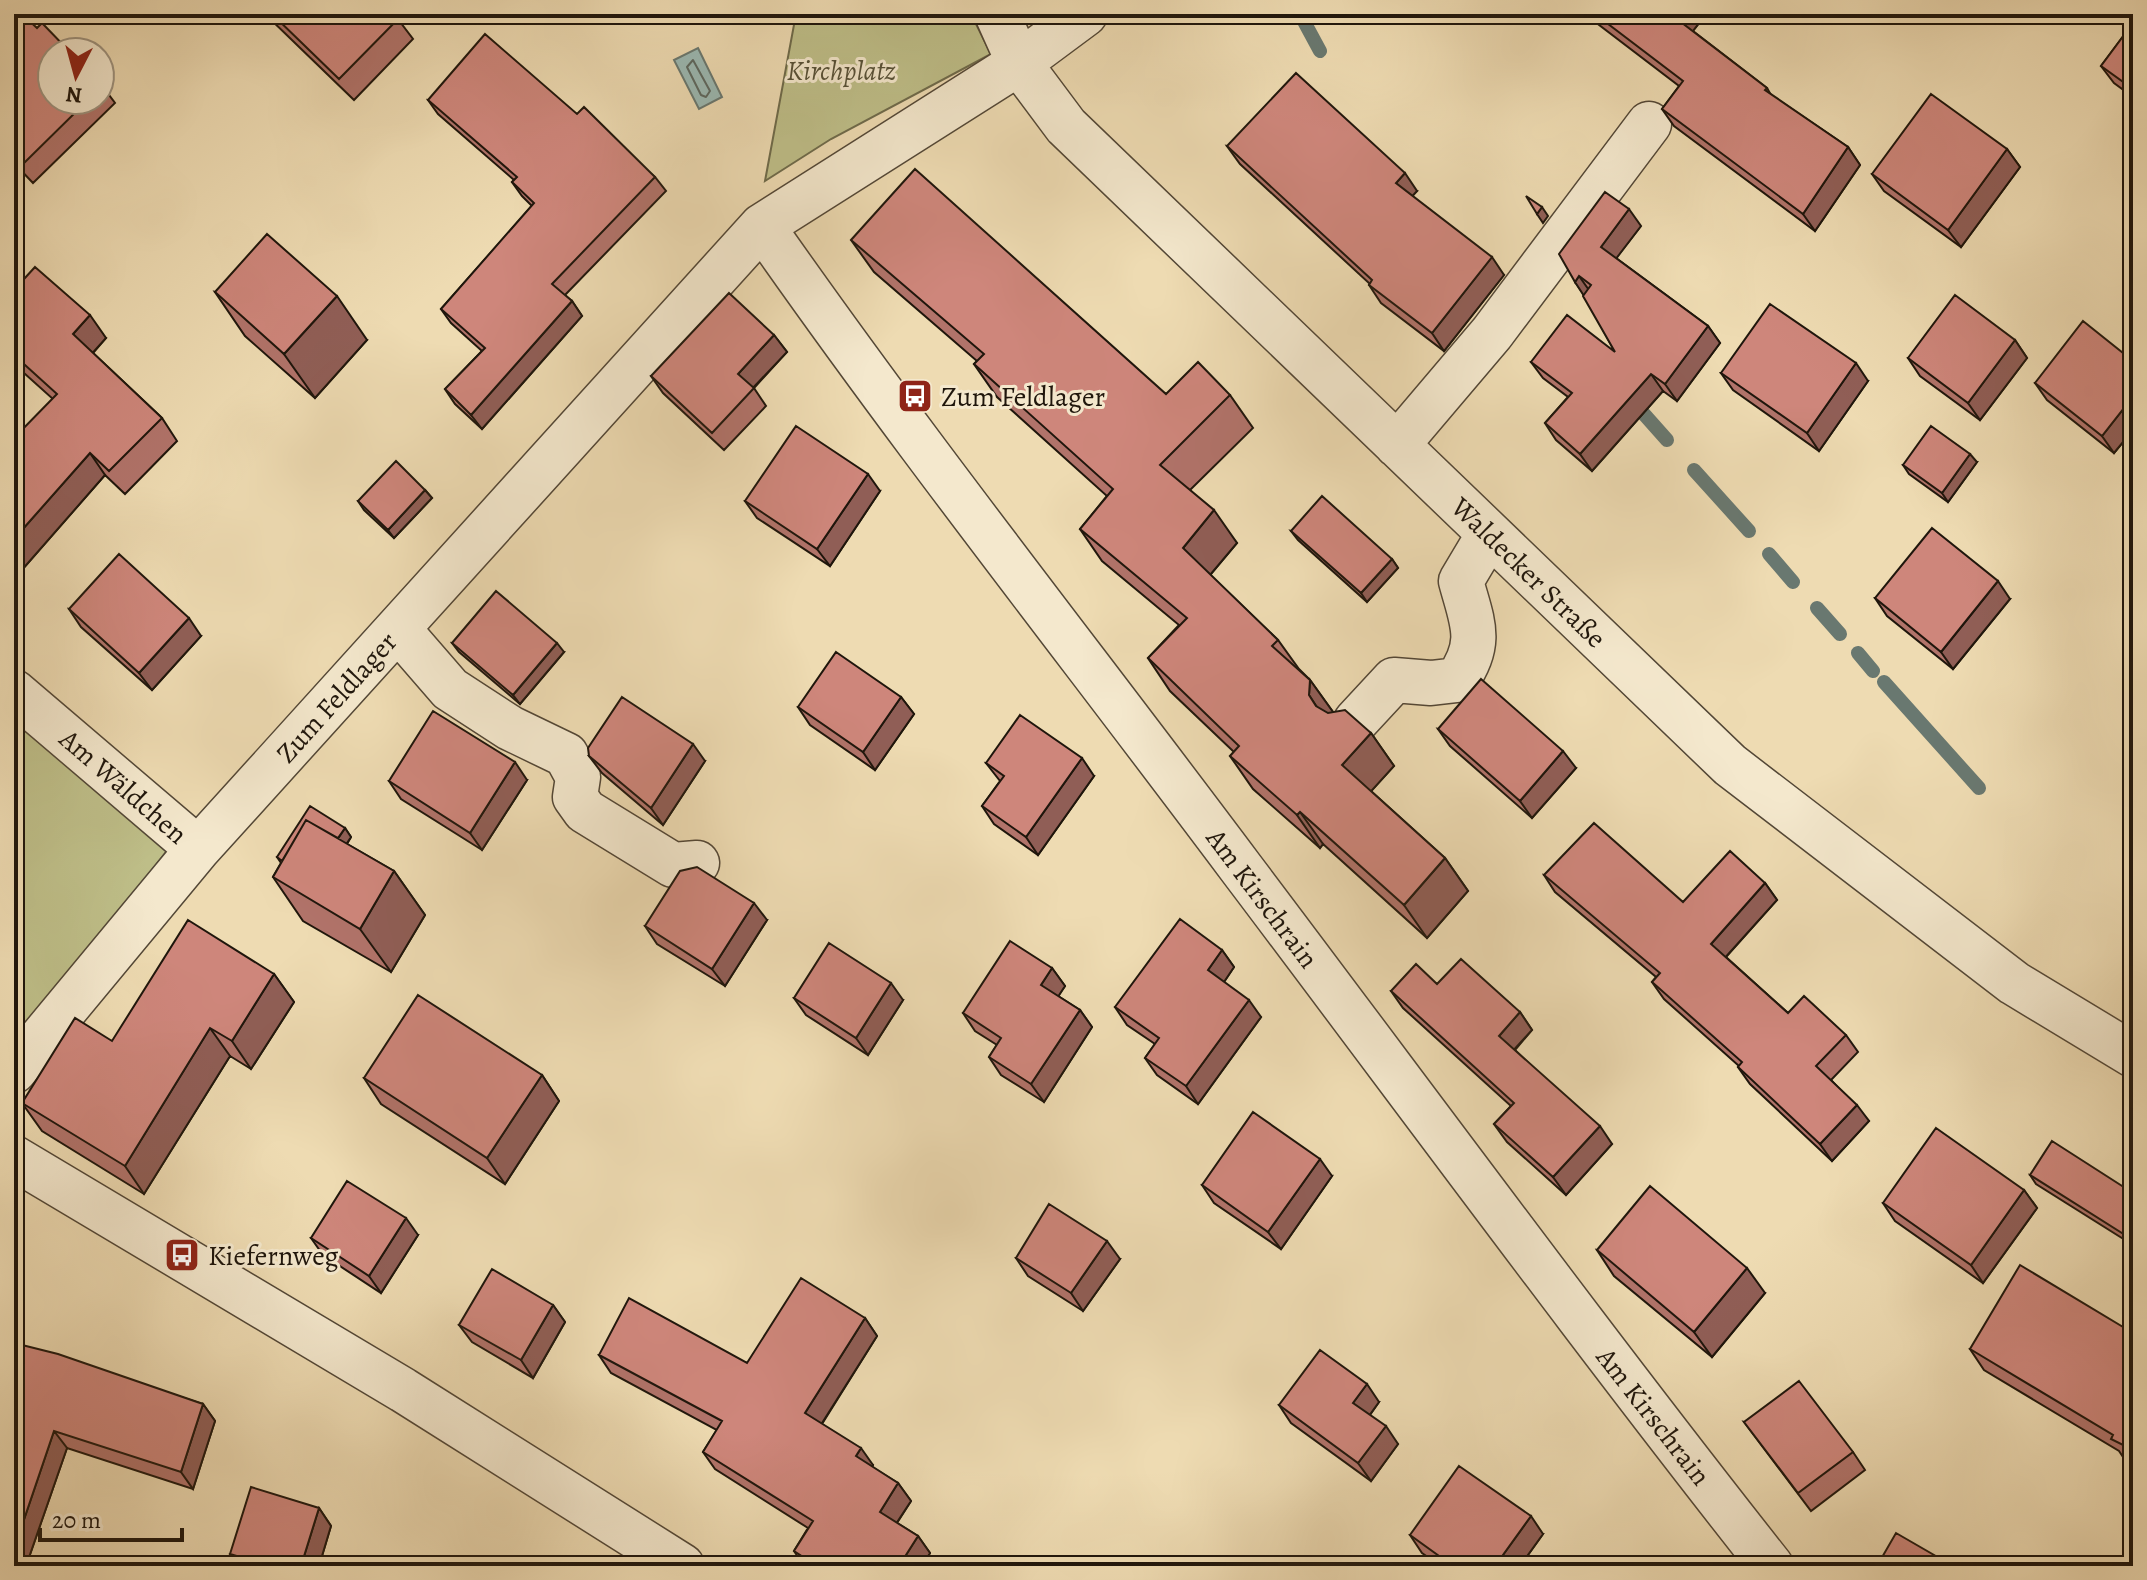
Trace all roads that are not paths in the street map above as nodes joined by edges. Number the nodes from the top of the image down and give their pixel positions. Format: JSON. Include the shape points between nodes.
{"nodes":[{"id":1,"x":997,"y":14,"type":"edge"},
{"id":2,"x":1085,"y":14,"type":"edge"},
{"id":3,"x":1019,"y":63,"type":"junction"},
{"id":4,"x":1649,"y":124,"type":"dead end"},
{"id":5,"x":762,"y":226,"type":"junction"},
{"id":6,"x":1397,"y":445,"type":"junction"},
{"id":7,"x":1489,"y":534,"type":"junction"},
{"id":8,"x":398,"y":629,"type":"junction"},
{"id":9,"x":14,"y":692,"type":"edge"},
{"id":10,"x":1356,"y":721,"type":"edge"},
{"id":11,"x":198,"y":849,"type":"junction"},
{"id":12,"x":697,"y":863,"type":"dead end"},
{"id":13,"x":2133,"y":1055,"type":"edge"},
{"id":14,"x":14,"y":1071,"type":"edge"},
{"id":15,"x":14,"y":1158,"type":"edge"},
{"id":16,"x":682,"y":1566,"type":"edge"},
{"id":17,"x":1771,"y":1566,"type":"edge"}],
"edges":[{"from":1,"to":3,"type":"street","name":"Waldecker Straße"},
{"from":2,"to":3,"type":"street","name":"Zum Feldlager"},
{"from":3,"to":5,"type":"street","name":"Zum Feldlager"},
{"from":3,"to":6,"type":"street","name":"Waldecker Straße","via":[[1066,126]]},
{"from":4,"to":6,"type":"street","via":[[1492,333]]},
{"from":5,"to":8,"type":"street","name":"Zum Feldlager"},
{"from":5,"to":17,"type":"street","name":"Am Kirschrain","via":[[873,384]]},
{"from":6,"to":7,"type":"street","name":"Waldecker Straße"},
{"from":7,"to":10,"type":"street","via":[[1461,581],[1476,641],[1457,680],[1394,680]]},
{"from":7,"to":13,"type":"street","name":"Waldecker Straße","via":[[1730,765],[2014,983]]},
{"from":8,"to":11,"type":"street","name":"Zum Feldlager"},
{"from":8,"to":12,"type":"street","via":[[450,689],[510,728],[566,755],[578,777],[575,797],[585,811],[673,865]]},
{"from":9,"to":11,"type":"street","name":"Am Wäldchen"},
{"from":11,"to":14,"type":"street","name":"Zum Feldlager"},
{"from":15,"to":16,"type":"street","via":[[403,1390]]}]}
